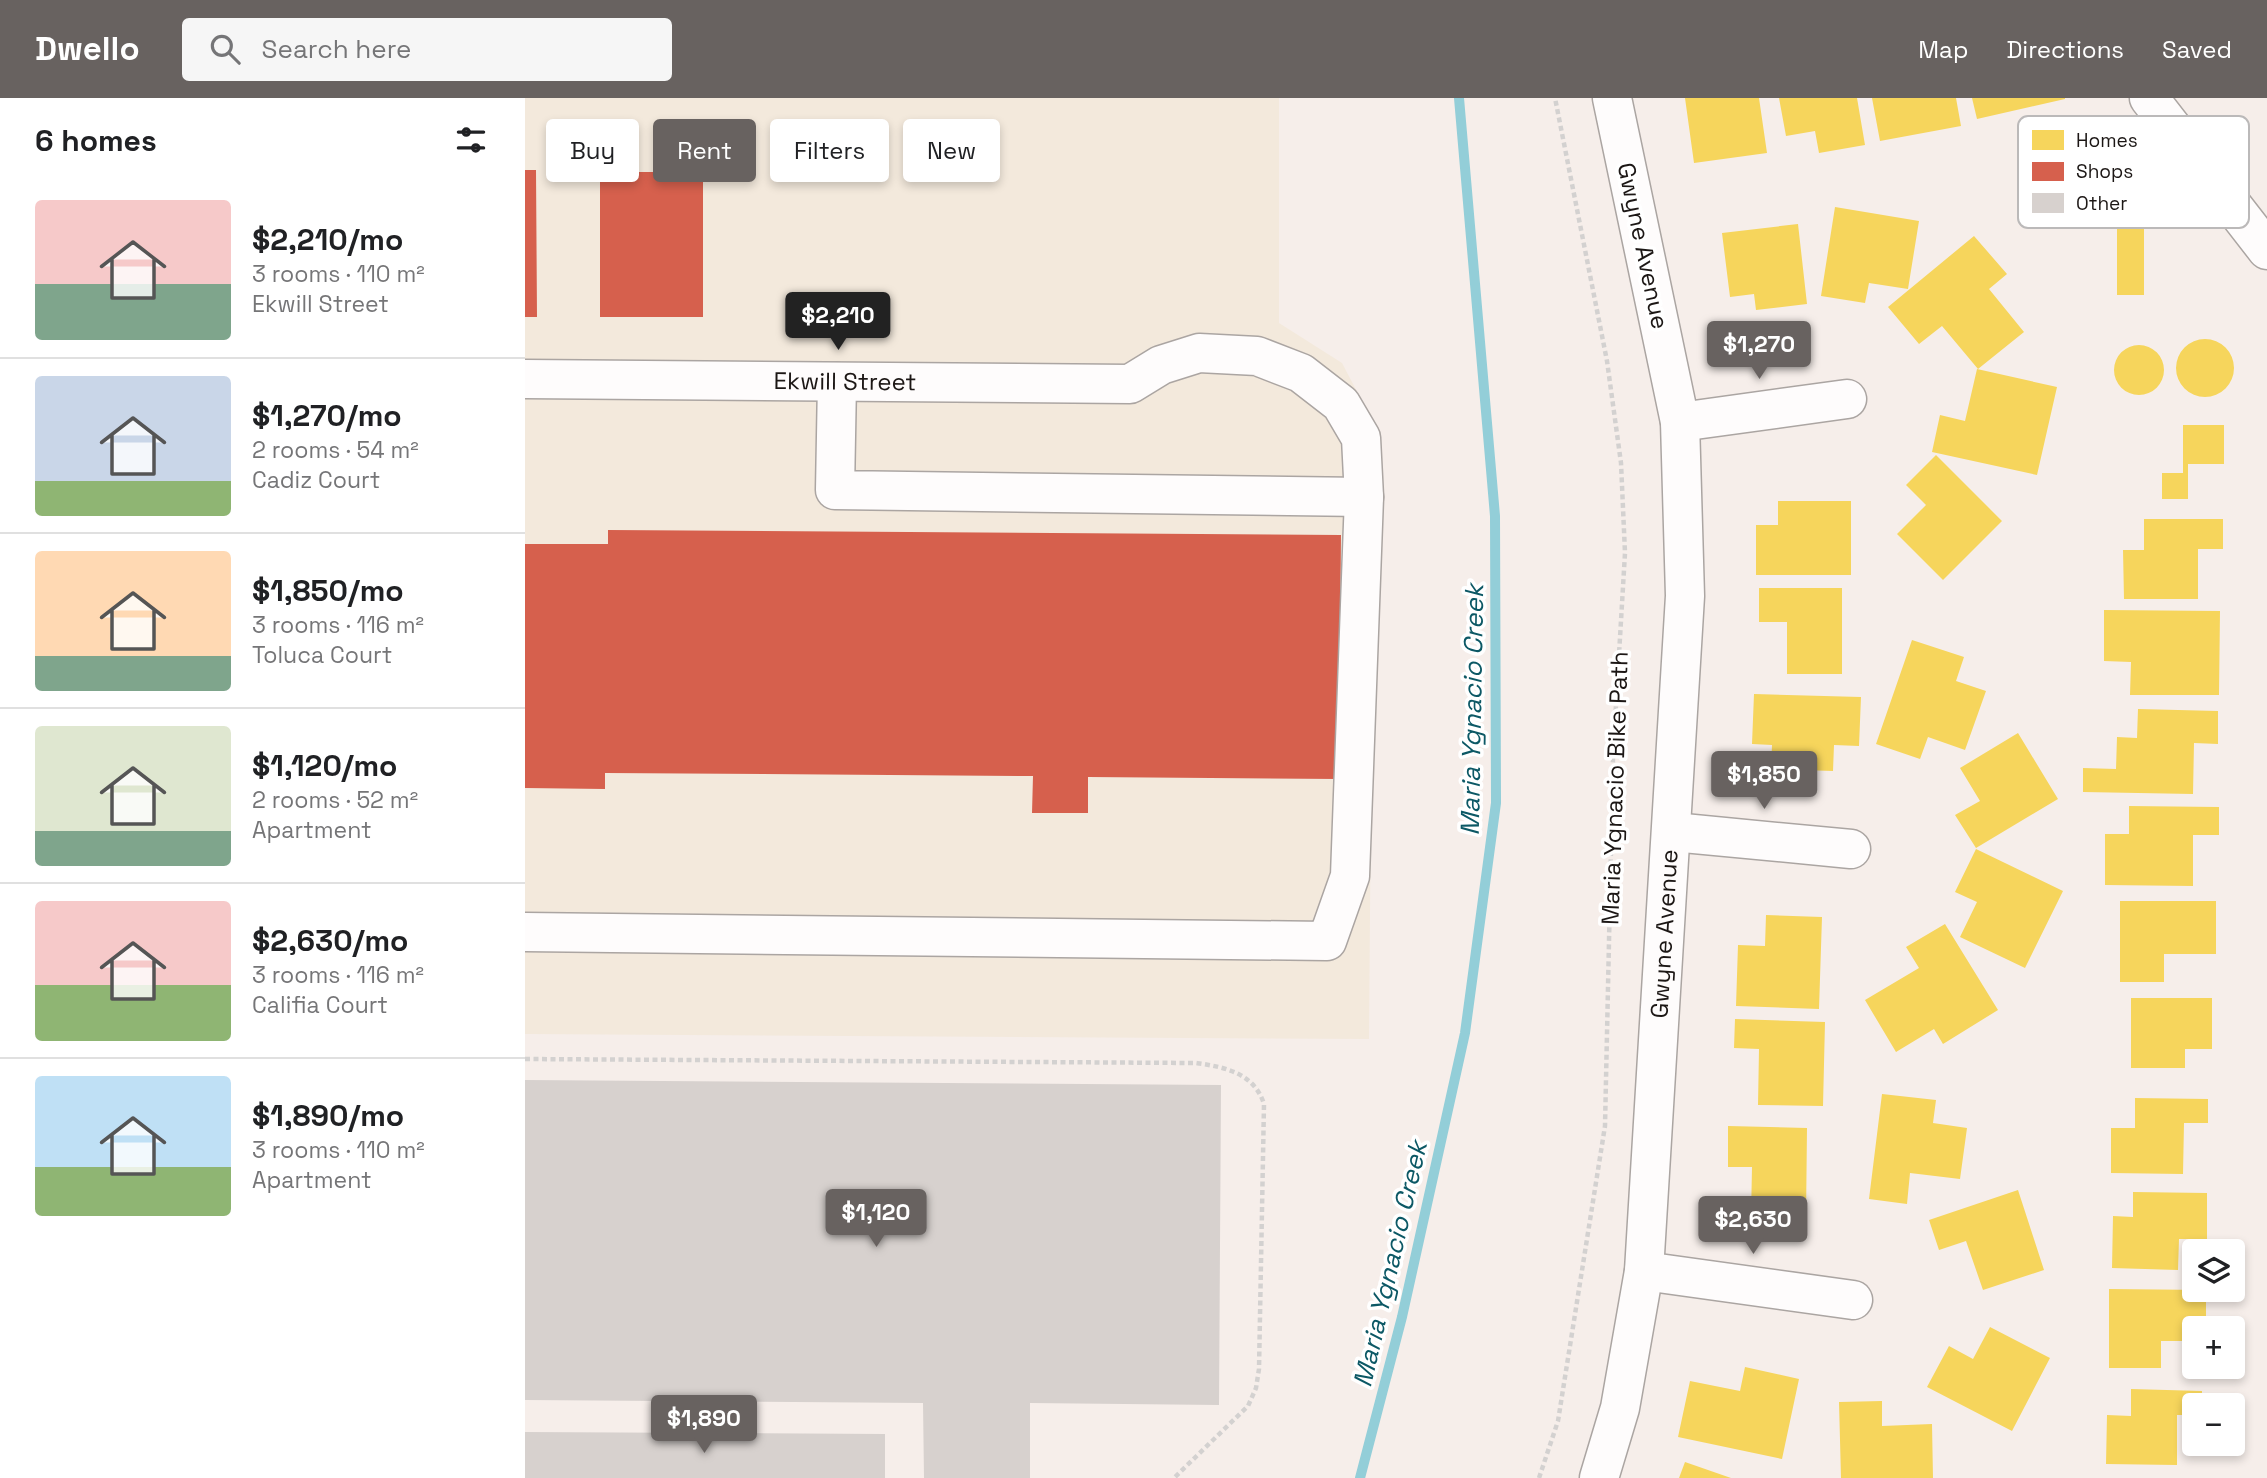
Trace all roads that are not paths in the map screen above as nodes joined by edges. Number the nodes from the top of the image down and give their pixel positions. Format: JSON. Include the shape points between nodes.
{"nodes":[{"id":1,"x":1612,"y":98,"type":"edge"},
{"id":2,"x":2149,"y":98,"type":"edge"},
{"id":3,"x":2163,"y":116,"type":"edge"},
{"id":4,"x":2249,"y":227,"type":"edge"},
{"id":5,"x":2267,"y":250,"type":"edge"},
{"id":6,"x":525,"y":379,"type":"edge"},
{"id":7,"x":837,"y":382,"type":"junction"},
{"id":8,"x":1847,"y":399,"type":"dead end"},
{"id":9,"x":1679,"y":422,"type":"junction"},
{"id":10,"x":1364,"y":497,"type":"junction"},
{"id":11,"x":1673,"y":832,"type":"junction"},
{"id":12,"x":1851,"y":849,"type":"dead end"},
{"id":13,"x":525,"y":932,"type":"edge"},
{"id":14,"x":1644,"y":1271,"type":"junction"},
{"id":15,"x":1853,"y":1300,"type":"dead end"},
{"id":16,"x":1599,"y":1478,"type":"edge"}],
"edges":[{"from":1,"to":9,"type":"street","name":"Gwyne Avenue"},
{"from":2,"to":3,"type":"street"},
{"from":4,"to":5,"type":"street"},
{"from":6,"to":7,"type":"street","name":"Ekwill Street"},
{"from":7,"to":10,"type":"street","name":"Ekwill Street","via":[[1130,384],[1161,366],[1199,353],[1257,355],[1301,373],[1341,404],[1361,438]]},
{"from":7,"to":10,"type":"street","via":[[835,490]]},
{"from":8,"to":9,"type":"street"},
{"from":9,"to":11,"type":"street","name":"Gwyne Avenue","via":[[1685,596]]},
{"from":10,"to":13,"type":"street","name":"Ekwill Street","via":[[1350,876],[1327,941]]},
{"from":11,"to":12,"type":"street"},
{"from":11,"to":14,"type":"street","name":"Gwyne Avenue"},
{"from":14,"to":15,"type":"street"},
{"from":14,"to":16,"type":"street","name":"Gwyne Avenue","via":[[1620,1408]]}]}
